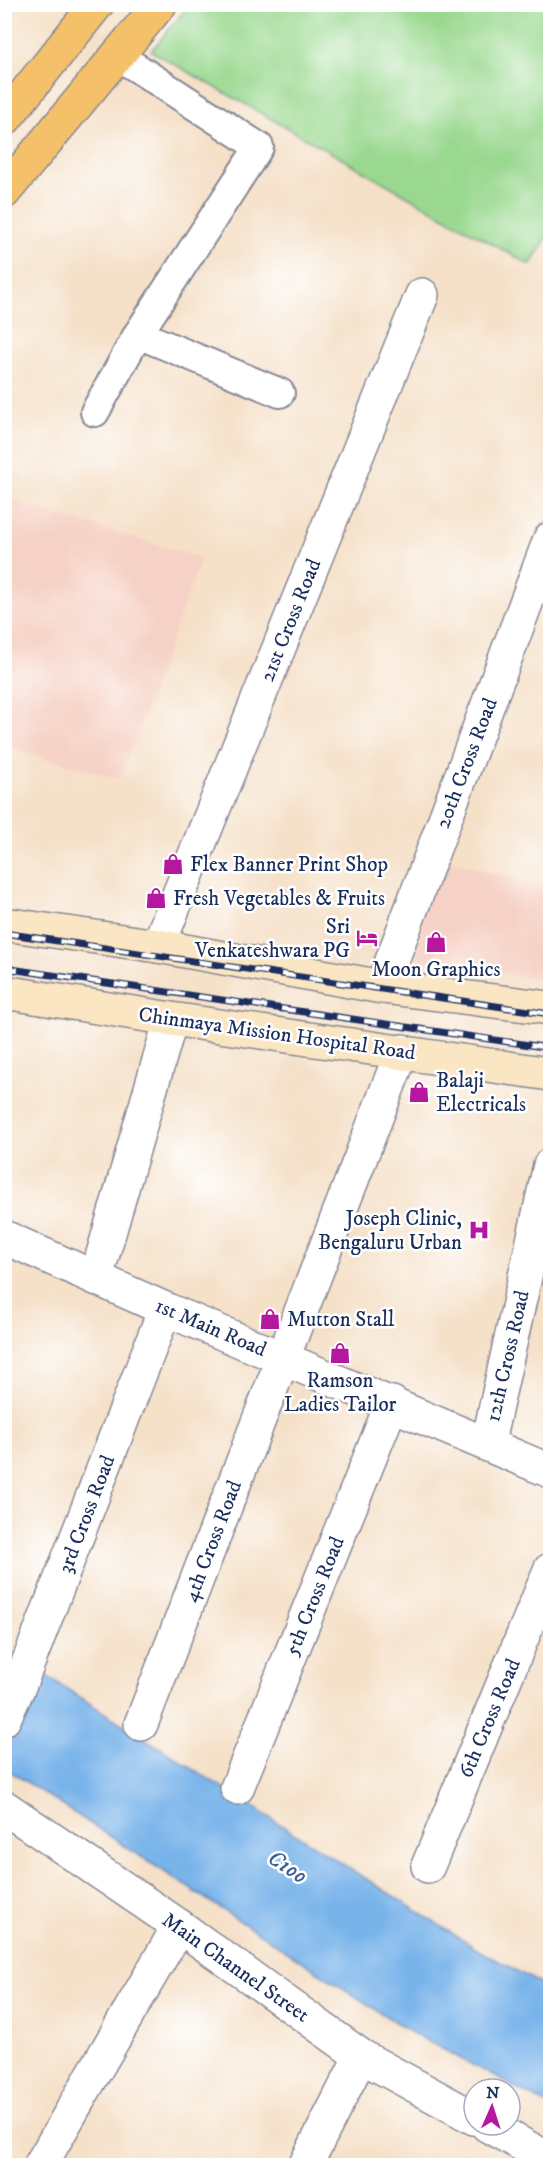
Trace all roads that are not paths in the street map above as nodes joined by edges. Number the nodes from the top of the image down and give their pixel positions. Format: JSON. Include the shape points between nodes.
{"nodes":[{"id":1,"x":97,"y":4,"type":"edge"},
{"id":2,"x":160,"y":4,"type":"edge"},
{"id":3,"x":117,"y":55,"type":"junction"},
{"id":4,"x":4,"y":120,"type":"edge"},
{"id":5,"x":4,"y":192,"type":"edge"},
{"id":6,"x":422,"y":295,"type":"dead end"},
{"id":7,"x":138,"y":334,"type":"junction"},
{"id":8,"x":280,"y":393,"type":"dead end"},
{"id":9,"x":95,"y":412,"type":"dead end"},
{"id":10,"x":550,"y":539,"type":"edge"},
{"id":11,"x":4,"y":924,"type":"edge"},
{"id":12,"x":158,"y":946,"type":"junction"},
{"id":13,"x":382,"y":987,"type":"junction"},
{"id":14,"x":4,"y":992,"type":"edge"},
{"id":15,"x":550,"y":1008,"type":"edge"},
{"id":16,"x":171,"y":1019,"type":"junction"},
{"id":17,"x":402,"y":1051,"type":"junction"},
{"id":18,"x":550,"y":1074,"type":"edge"},
{"id":19,"x":550,"y":1165,"type":"edge"},
{"id":20,"x":4,"y":1237,"type":"edge"},
{"id":21,"x":96,"y":1278,"type":"junction"},
{"id":22,"x":165,"y":1309,"type":"junction"},
{"id":23,"x":283,"y":1357,"type":"junction"},
{"id":24,"x":392,"y":1403,"type":"junction"},
{"id":25,"x":488,"y":1442,"type":"junction"},
{"id":26,"x":550,"y":1471,"type":"edge"},
{"id":27,"x":550,"y":1570,"type":"edge"},
{"id":28,"x":4,"y":1719,"type":"edge"},
{"id":29,"x":141,"y":1724,"type":"dead end"},
{"id":30,"x":237,"y":1788,"type":"dead end"},
{"id":31,"x":4,"y":1807,"type":"edge"},
{"id":32,"x":428,"y":1866,"type":"dead end"},
{"id":33,"x":179,"y":1926,"type":"junction"},
{"id":34,"x":361,"y":2055,"type":"junction"},
{"id":35,"x":462,"y":2111,"type":"edge"},
{"id":36,"x":509,"y":2137,"type":"edge"},
{"id":37,"x":550,"y":2160,"type":"edge"},
{"id":38,"x":40,"y":2166,"type":"edge"},
{"id":39,"x":305,"y":2166,"type":"edge"}],
"edges":[{"from":1,"to":4,"type":"main road"},
{"from":2,"to":3,"type":"main road"},
{"from":3,"to":5,"type":"main road"},
{"from":3,"to":7,"type":"lane","via":[[259,147]]},
{"from":6,"to":12,"type":"street","name":"21st Cross Road"},
{"from":7,"to":8,"type":"lane"},
{"from":7,"to":9,"type":"lane"},
{"from":10,"to":13,"type":"street","name":"20th Cross Road"},
{"from":11,"to":12,"type":"main road"},
{"from":12,"to":13,"type":"main road"},
{"from":13,"to":15,"type":"main road"},
{"from":14,"to":16,"type":"main road","name":"Chinmaya Mission Hospital Road"},
{"from":16,"to":17,"type":"main road","name":"Chinmaya Mission Hospital Road"},
{"from":16,"to":21,"type":"street"},
{"from":17,"to":18,"type":"main road","name":"Chinmaya Mission Hospital Road"},
{"from":17,"to":23,"type":"street","name":"4th Cross Road"},
{"from":19,"to":25,"type":"street","name":"12th Cross Road"},
{"from":20,"to":21,"type":"street","name":"1st Main Road"},
{"from":21,"to":22,"type":"street","name":"1st Main Road"},
{"from":22,"to":23,"type":"street","name":"1st Main Road"},
{"from":22,"to":28,"type":"street","name":"3rd Cross Road"},
{"from":23,"to":24,"type":"street","name":"1st Main Road"},
{"from":23,"to":29,"type":"street","name":"4th Cross Road"},
{"from":24,"to":25,"type":"street","name":"1st Main Road"},
{"from":24,"to":30,"type":"street","name":"5th Cross Road"},
{"from":25,"to":26,"type":"street","name":"1st Main Road"},
{"from":27,"to":32,"type":"street","name":"6th Cross Road"},
{"from":31,"to":33,"type":"street","name":"Main Channel Street"},
{"from":33,"to":34,"type":"street","name":"Main Channel Street"},
{"from":33,"to":38,"type":"street"},
{"from":34,"to":35,"type":"street","name":"Main Channel Street"},
{"from":34,"to":39,"type":"street"},
{"from":36,"to":37,"type":"street"}]}
